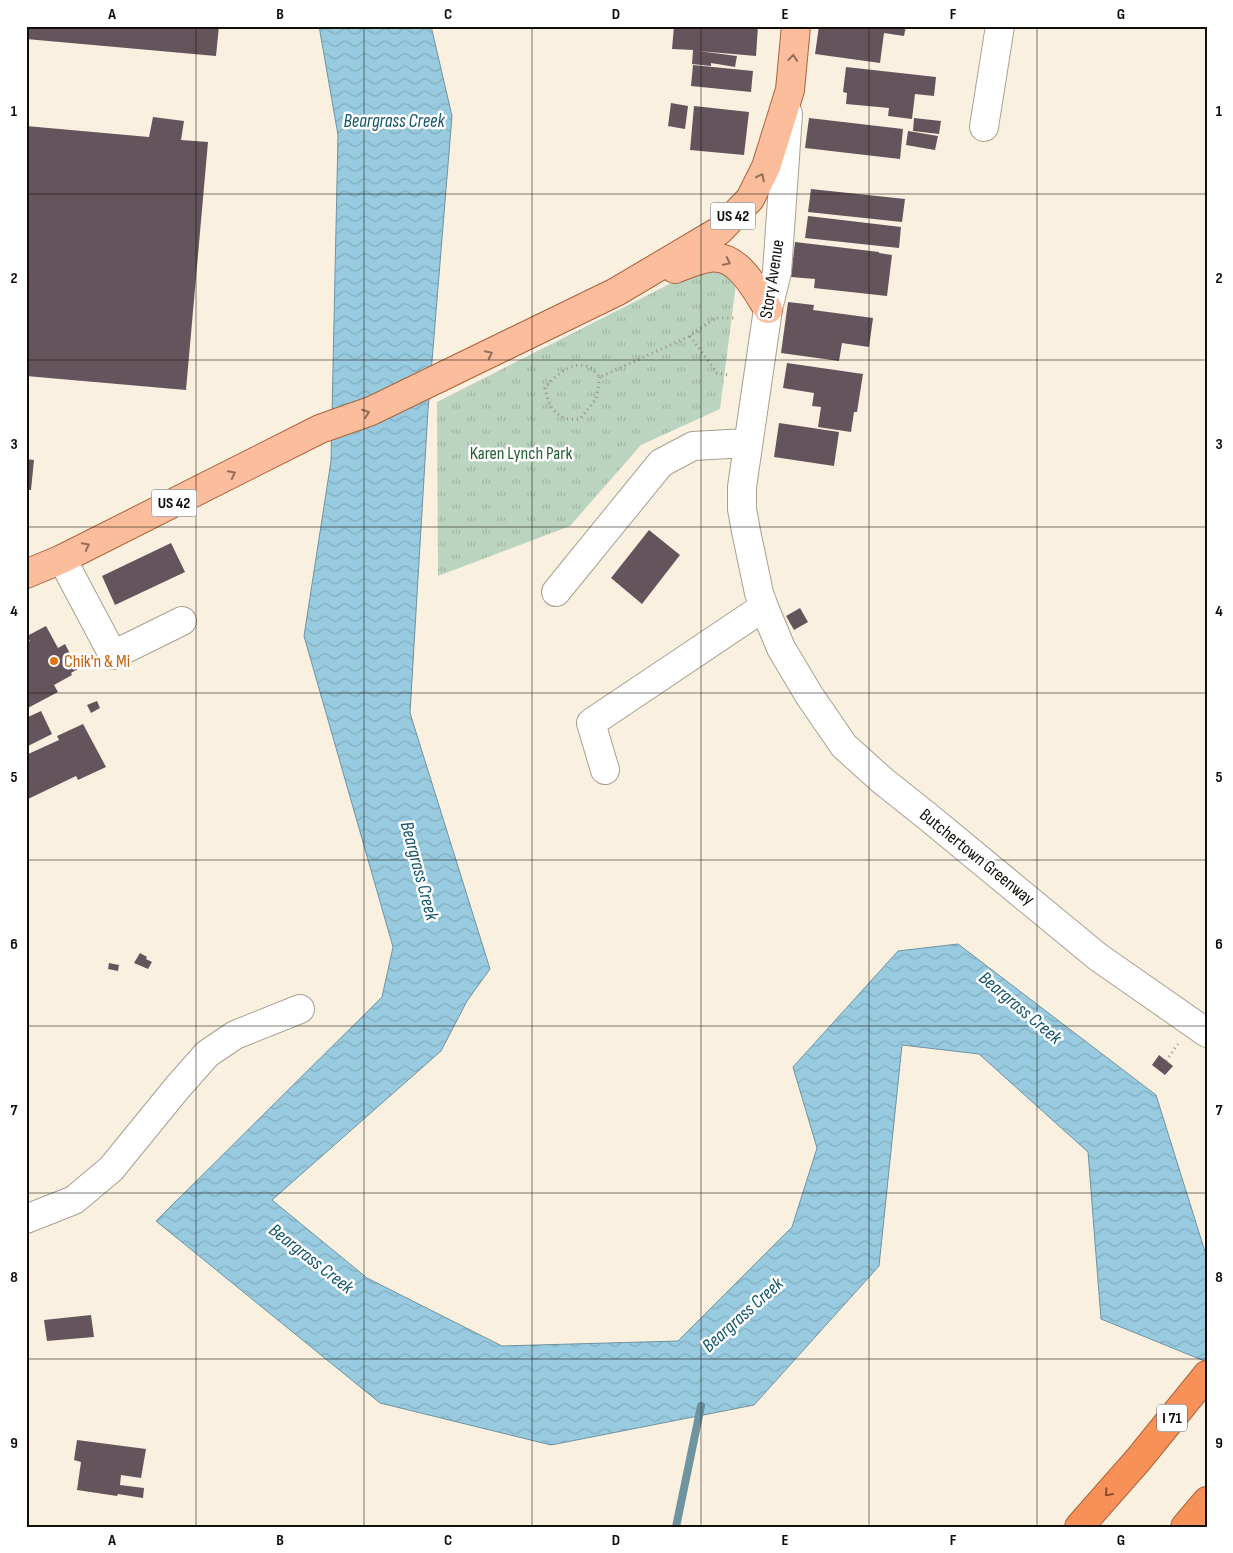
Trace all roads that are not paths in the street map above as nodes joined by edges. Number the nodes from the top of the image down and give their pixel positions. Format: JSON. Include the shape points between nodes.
{"nodes":[{"id":1,"x":796,"y":26,"type":"edge"},
{"id":2,"x":1000,"y":26,"type":"edge"},
{"id":3,"x":790,"y":90,"type":"junction"},
{"id":4,"x":984,"y":127,"type":"dead end"},
{"id":5,"x":616,"y":292,"type":"junction"},
{"id":6,"x":768,"y":309,"type":"junction"},
{"id":7,"x":748,"y":443,"type":"junction"},
{"id":8,"x":62,"y":558,"type":"junction"},
{"id":9,"x":26,"y":574,"type":"edge"},
{"id":10,"x":556,"y":592,"type":"dead end"},
{"id":11,"x":764,"y":607,"type":"junction"},
{"id":12,"x":182,"y":621,"type":"dead end"},
{"id":13,"x":605,"y":770,"type":"dead end"},
{"id":14,"x":300,"y":1009,"type":"dead end"},
{"id":15,"x":1207,"y":1034,"type":"edge"},
{"id":16,"x":26,"y":1219,"type":"edge"},
{"id":17,"x":1207,"y":1375,"type":"edge"},
{"id":18,"x":1207,"y":1501,"type":"edge"},
{"id":19,"x":1079,"y":1527,"type":"edge"},
{"id":20,"x":1185,"y":1527,"type":"edge"}],
"edges":[{"from":3,"to":1,"type":"main road","name":"Story Avenue","number":"US 42","one_way":true},
{"from":2,"to":4,"type":"street"},
{"from":5,"to":3,"type":"main road","number":"US 42","one_way":true,"via":[[719,231],[750,198],[766,167]]},
{"from":3,"to":6,"type":"street","name":"Story Avenue","via":[[777,272]]},
{"from":5,"to":6,"type":"main road","one_way":true,"via":[[710,257],[724,258],[746,276]]},
{"from":8,"to":5,"type":"main road","number":"US 42","one_way":true,"via":[[320,430],[371,411]]},
{"from":6,"to":7,"type":"street","name":"Story Avenue"},
{"from":7,"to":10,"type":"street","via":[[693,446],[661,463]]},
{"from":7,"to":11,"type":"street","name":"Story Avenue","via":[[742,509]]},
{"from":8,"to":9,"type":"main road","number":"US 42"},
{"from":8,"to":12,"type":"street","via":[[113,655]]},
{"from":11,"to":13,"type":"street","via":[[591,723]]},
{"from":11,"to":15,"type":"street","name":"Butchertown Greenway","via":[[781,648],[844,746],[1098,957]]},
{"from":14,"to":16,"type":"street","via":[[235,1035],[207,1054],[111,1169],[74,1200]]},
{"from":17,"to":19,"type":"highway","number":"I 71","one_way":true},
{"from":18,"to":20,"type":"highway"}]}
